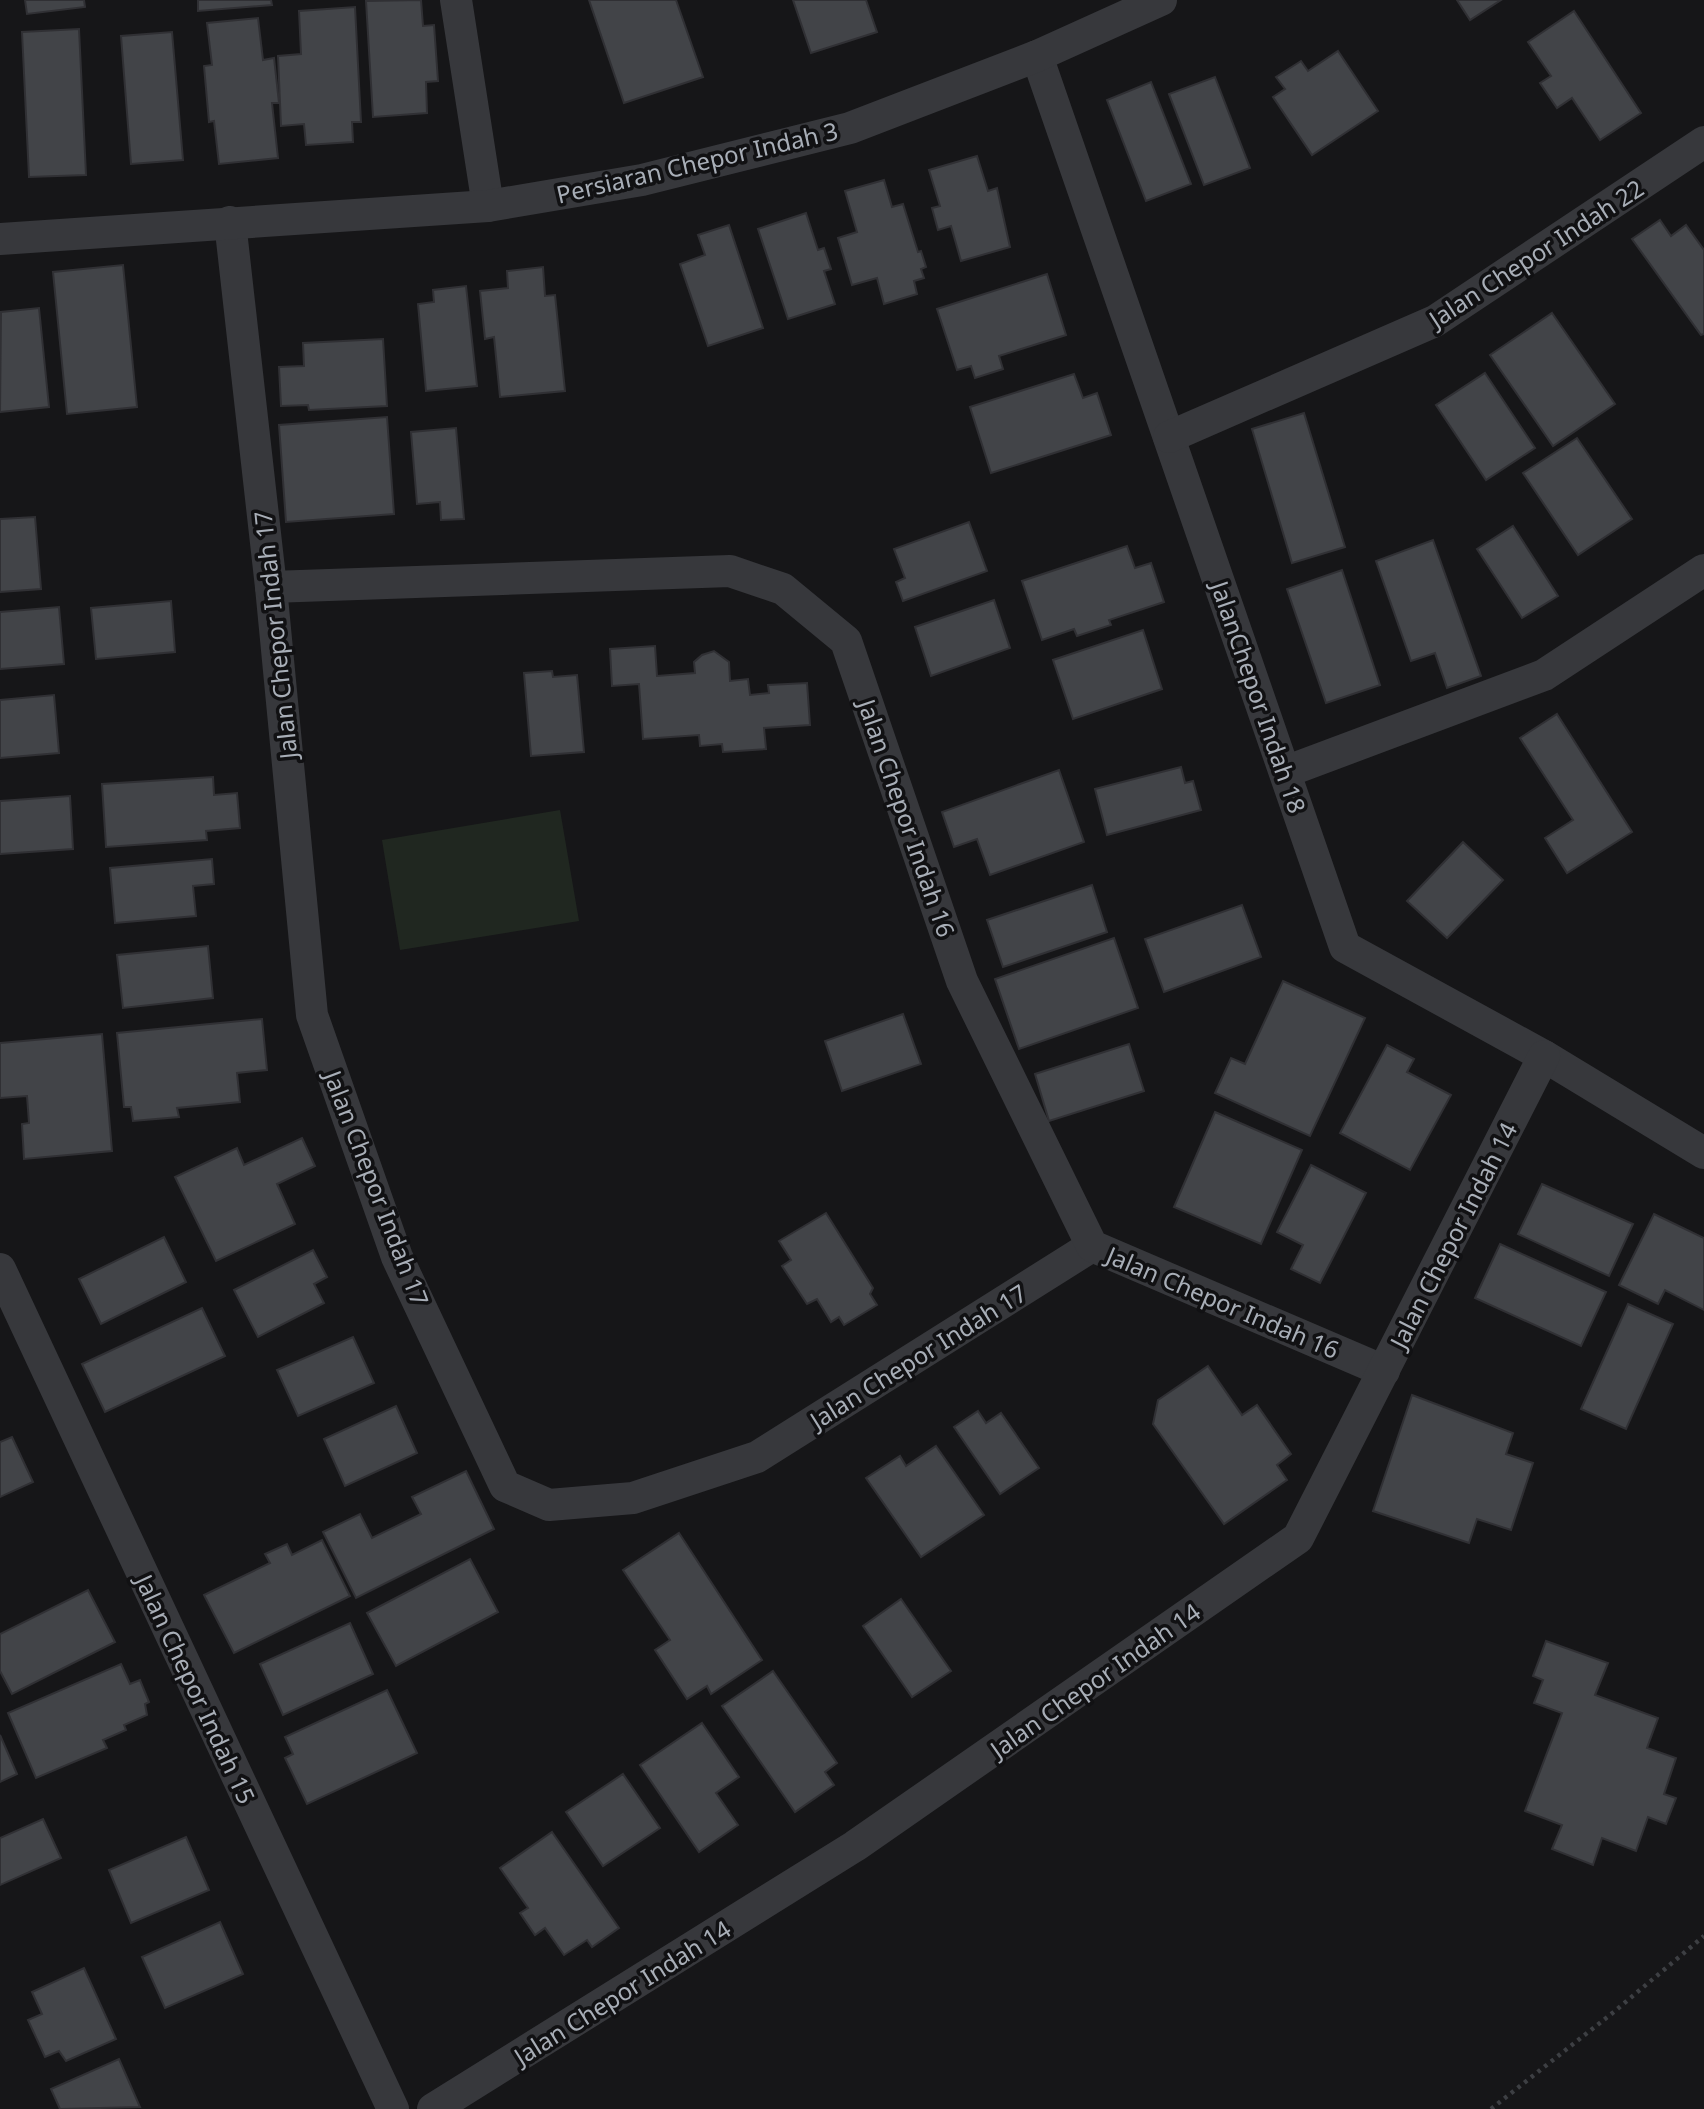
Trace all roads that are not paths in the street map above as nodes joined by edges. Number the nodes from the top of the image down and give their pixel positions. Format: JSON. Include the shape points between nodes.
{"nodes":[{"id":1,"x":456,"y":0,"type":"edge"},
{"id":2,"x":1161,"y":0,"type":"edge"},
{"id":3,"x":1037,"y":56,"type":"junction"},
{"id":4,"x":1704,"y":142,"type":"edge"},
{"id":5,"x":488,"y":206,"type":"junction"},
{"id":6,"x":230,"y":222,"type":"junction"},
{"id":7,"x":0,"y":239,"type":"edge"},
{"id":8,"x":1169,"y":437,"type":"junction"},
{"id":9,"x":1704,"y":570,"type":"edge"},
{"id":10,"x":271,"y":587,"type":"junction"},
{"id":11,"x":1285,"y":772,"type":"junction"},
{"id":12,"x":1544,"y":1056,"type":"junction"},
{"id":13,"x":1704,"y":1153,"type":"edge"},
{"id":14,"x":1092,"y":1246,"type":"junction"},
{"id":15,"x":0,"y":1269,"type":"edge"},
{"id":16,"x":1384,"y":1371,"type":"junction"},
{"id":17,"x":393,"y":2109,"type":"edge"},
{"id":18,"x":433,"y":2109,"type":"edge"}],
"edges":[{"from":1,"to":5,"type":"street"},
{"from":2,"to":3,"type":"street","name":"Persiaran Chepor Indah 3"},
{"from":3,"to":5,"type":"street","name":"Persiaran Chepor Indah 3","via":[[850,128],[642,180]]},
{"from":3,"to":8,"type":"street","name":"JalanChepor Indah 18"},
{"from":4,"to":8,"type":"street","name":"Jalan Chepor Indah 22","via":[[1435,321]]},
{"from":5,"to":6,"type":"street","name":"Persiaran Chepor Indah 3"},
{"from":6,"to":7,"type":"street","name":"Persiaran Chepor Indah 3"},
{"from":6,"to":10,"type":"street","name":"Jalan Chepor Indah 17"},
{"from":8,"to":11,"type":"street","name":"JalanChepor Indah 18"},
{"from":9,"to":11,"type":"street","via":[[1544,675]]},
{"from":10,"to":14,"type":"street","name":"Jalan Chepor Indah 16","via":[[730,571],[783,589],[846,641],[962,981]]},
{"from":10,"to":14,"type":"street","name":"Jalan Chepor Indah 17","via":[[312,1014],[397,1257],[505,1486],[549,1505],[634,1498],[757,1457]]},
{"from":11,"to":12,"type":"street","name":"JalanChepor Indah 18","via":[[1345,947]]},
{"from":12,"to":13,"type":"street","name":"JalanChepor Indah 18"},
{"from":12,"to":16,"type":"street","name":"Jalan Chepor Indah 14"},
{"from":14,"to":16,"type":"street","name":"Jalan Chepor Indah 16"},
{"from":15,"to":17,"type":"street","name":"Jalan Chepor Indah 15"},
{"from":16,"to":18,"type":"street","name":"Jalan Chepor Indah 14","via":[[1298,1538],[855,1846]]}]}
